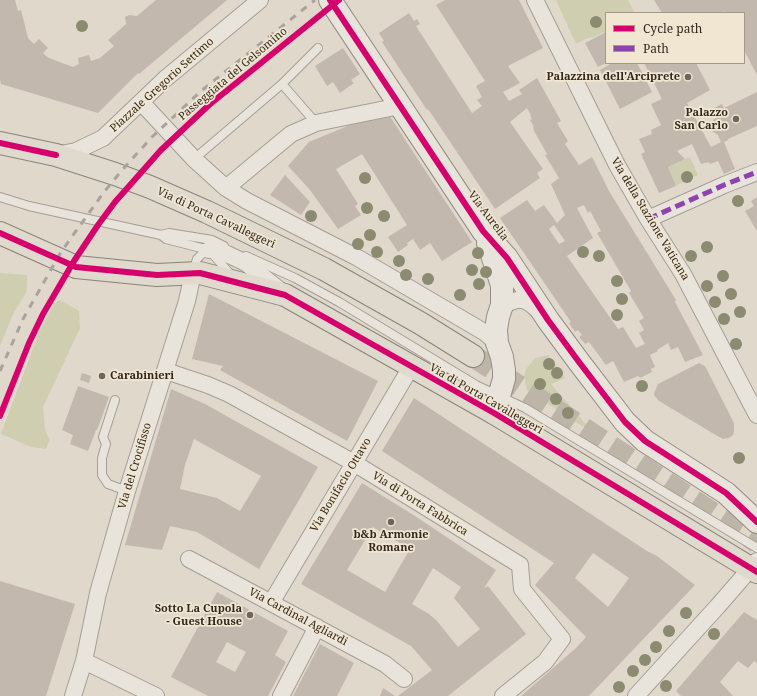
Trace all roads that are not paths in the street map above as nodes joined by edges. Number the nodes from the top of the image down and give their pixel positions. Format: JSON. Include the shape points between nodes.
{"nodes":[{"id":1,"x":260,"y":0,"type":"edge"},
{"id":2,"x":330,"y":0,"type":"edge"},
{"id":3,"x":535,"y":0,"type":"edge"},
{"id":4,"x":318,"y":48,"type":"dead end"},
{"id":5,"x":282,"y":84,"type":"junction"},
{"id":6,"x":140,"y":102,"type":"junction"},
{"id":7,"x":400,"y":106,"type":"junction"},
{"id":8,"x":316,"y":123,"type":"junction"},
{"id":9,"x":0,"y":143,"type":"edge"},
{"id":10,"x":56,"y":155,"type":"junction"},
{"id":11,"x":194,"y":159,"type":"junction"},
{"id":12,"x":757,"y":172,"type":"edge"},
{"id":13,"x":226,"y":188,"type":"junction"},
{"id":14,"x":0,"y":197,"type":"edge"},
{"id":15,"x":648,"y":219,"type":"junction"},
{"id":16,"x":484,"y":231,"type":"junction"},
{"id":17,"x":0,"y":233,"type":"edge"},
{"id":18,"x":161,"y":235,"type":"junction"},
{"id":19,"x":27,"y":244,"type":"junction"},
{"id":20,"x":0,"y":246,"type":"edge"},
{"id":21,"x":209,"y":250,"type":"junction"},
{"id":22,"x":193,"y":273,"type":"junction"},
{"id":23,"x":237,"y":282,"type":"junction"},
{"id":24,"x":285,"y":295,"type":"junction"},
{"id":25,"x":502,"y":305,"type":"junction"},
{"id":26,"x":548,"y":320,"type":"junction"},
{"id":27,"x":497,"y":343,"type":"junction"},
{"id":28,"x":473,"y":356,"type":"tunnel mouth"},
{"id":29,"x":411,"y":367,"type":"junction"},
{"id":30,"x":166,"y":371,"type":"junction"},
{"id":31,"x":115,"y":400,"type":"dead end"},
{"id":32,"x":497,"y":404,"type":"junction"},
{"id":33,"x":757,"y":415,"type":"edge"},
{"id":34,"x":354,"y":463,"type":"junction"},
{"id":35,"x":127,"y":492,"type":"junction"},
{"id":36,"x":757,"y":522,"type":"edge"},
{"id":37,"x":189,"y":560,"type":"dead end"},
{"id":38,"x":756,"y":562,"type":"edge"},
{"id":39,"x":271,"y":603,"type":"junction"},
{"id":40,"x":317,"y":627,"type":"junction"},
{"id":41,"x":84,"y":661,"type":"junction"},
{"id":42,"x":404,"y":679,"type":"dead end"},
{"id":43,"x":646,"y":693,"type":"edge"},
{"id":44,"x":73,"y":696,"type":"edge"},
{"id":45,"x":156,"y":696,"type":"edge"},
{"id":46,"x":280,"y":696,"type":"edge"},
{"id":47,"x":503,"y":696,"type":"edge"}],
"edges":[{"from":1,"to":6,"type":"street","name":"Piazzale Gregorio Settimo"},
{"from":2,"to":7,"type":"street","name":"Via Aurelia"},
{"from":3,"to":15,"type":"street","name":"Via della Stazione Vaticana","via":[[617,165]]},
{"from":4,"to":5,"type":"lane"},
{"from":5,"to":8,"type":"lane"},
{"from":5,"to":11,"type":"lane"},
{"from":6,"to":10,"type":"street","name":"Piazzale Gregorio Settimo","via":[[103,138],[88,146]]},
{"from":6,"to":11,"type":"street"},
{"from":7,"to":8,"type":"street"},
{"from":7,"to":16,"type":"street","name":"Via Aurelia"},
{"from":8,"to":13,"type":"street","via":[[291,134]]},
{"from":9,"to":10,"type":"main road","name":"Via di Porta Cavalleggeri"},
{"from":10,"to":28,"type":"main road","name":"Via di Porta Cavalleggeri","via":[[150,187],[207,212],[330,272]]},
{"from":11,"to":13,"type":"street"},
{"from":12,"to":15,"type":"street"},
{"from":13,"to":27,"type":"street","via":[[247,202],[358,258],[484,332]]},
{"from":14,"to":18,"type":"lane","via":[[29,206]]},
{"from":15,"to":33,"type":"street","name":"Via della Stazione Vaticana","via":[[683,274]]},
{"from":16,"to":25,"type":"street","via":[[502,285]]},
{"from":16,"to":26,"type":"street","name":"Via Aurelia","via":[[508,258]]},
{"from":17,"to":19,"type":"main road","name":"Via di Porta Cavalleggeri"},
{"from":18,"to":21,"type":"lane","via":[[166,239]]},
{"from":18,"to":32,"type":"lane","name":"Via di Porta Cavalleggeri","via":[[212,240],[295,278],[476,384]]},
{"from":19,"to":20,"type":"street"},
{"from":19,"to":22,"type":"main road","name":"Via di Porta Cavalleggeri","via":[[76,267],[157,275]]},
{"from":21,"to":22,"type":"lane","via":[[197,259]]},
{"from":21,"to":23,"type":"lane"},
{"from":21,"to":24,"type":"street","via":[[218,250],[246,263]]},
{"from":22,"to":23,"type":"main road","name":"Via di Porta Cavalleggeri"},
{"from":22,"to":30,"type":"street","name":"Via del Crocifisso"},
{"from":23,"to":24,"type":"main road","name":"Via di Porta Cavalleggeri"},
{"from":24,"to":29,"type":"main road","name":"Via di Porta Cavalleggeri"},
{"from":25,"to":26,"type":"street","via":[[524,300]]},
{"from":25,"to":27,"type":"street","via":[[496,324]]},
{"from":26,"to":36,"type":"street","name":"Via Aurelia","via":[[613,408],[639,437],[726,493]]},
{"from":27,"to":32,"type":"street","via":[[504,370]]},
{"from":29,"to":32,"type":"main road","name":"Via di Porta Cavalleggeri"},
{"from":29,"to":34,"type":"street","name":"Via Bonifacio Ottavo"},
{"from":30,"to":34,"type":"street","name":"Via di Porta Fabbrica","via":[[223,390]]},
{"from":30,"to":35,"type":"street","name":"Via del Crocifisso"},
{"from":31,"to":35,"type":"lane","via":[[103,437],[106,444],[102,458],[102,475],[108,484]]},
{"from":32,"to":38,"type":"main road","name":"Via di Porta Cavalleggeri"},
{"from":34,"to":39,"type":"street","name":"Via Bonifacio Ottavo"},
{"from":34,"to":47,"type":"street","name":"Via di Porta Fabbrica","via":[[520,565],[522,589],[562,639],[545,662]]},
{"from":35,"to":41,"type":"street","name":"Via del Crocifisso","via":[[98,593]]},
{"from":37,"to":39,"type":"street","name":"Via Cardinal Agliardi"},
{"from":38,"to":43,"type":"street"},
{"from":39,"to":40,"type":"street","name":"Via Cardinal Agliardi"},
{"from":40,"to":42,"type":"street","name":"Via Cardinal Agliardi","via":[[385,664]]},
{"from":40,"to":46,"type":"street"},
{"from":41,"to":44,"type":"street","name":"Via del Crocifisso"},
{"from":41,"to":45,"type":"street"}]}
